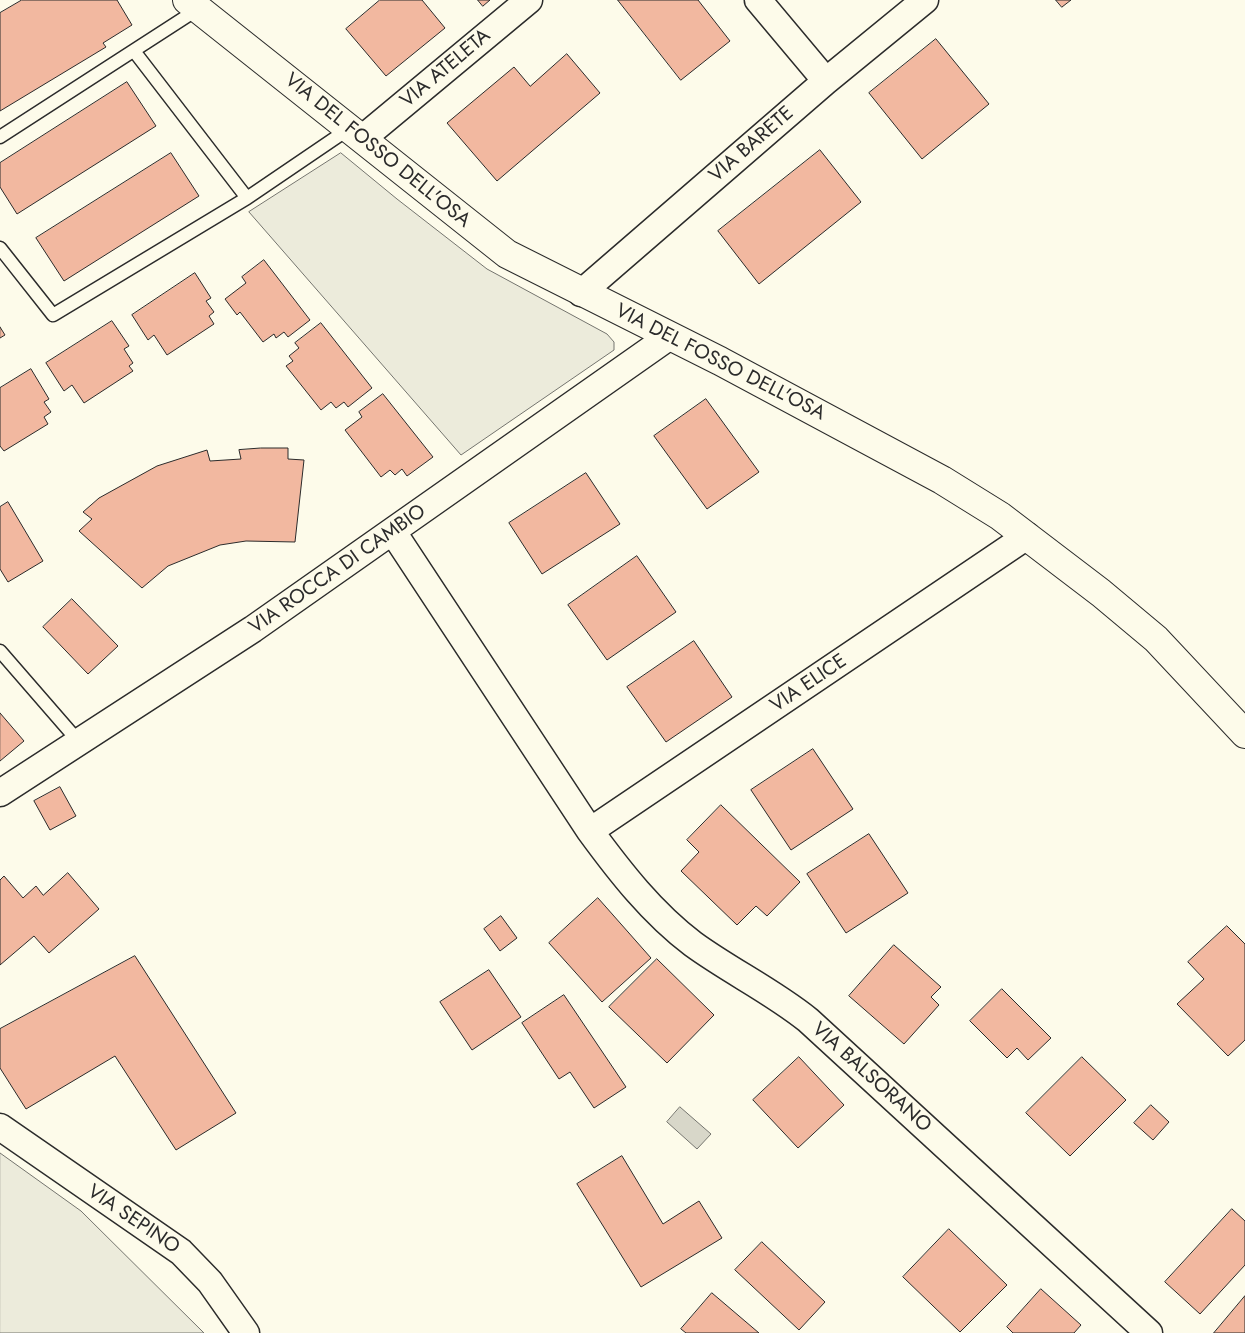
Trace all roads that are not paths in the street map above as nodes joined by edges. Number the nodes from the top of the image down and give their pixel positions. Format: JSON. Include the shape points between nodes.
{"nodes":[{"id":1,"x":529,"y":0,"type":"edge"},
{"id":2,"x":758,"y":0,"type":"edge"},
{"id":3,"x":926,"y":0,"type":"edge"},
{"id":4,"x":192,"y":4,"type":"edge"},
{"id":5,"x":134,"y":51,"type":"junction"},
{"id":6,"x":826,"y":80,"type":"junction"},
{"id":7,"x":357,"y":133,"type":"junction"},
{"id":8,"x":0,"y":137,"type":"edge"},
{"id":9,"x":247,"y":198,"type":"junction"},
{"id":10,"x":0,"y":248,"type":"edge"},
{"id":11,"x":581,"y":293,"type":"junction"},
{"id":12,"x":670,"y":336,"type":"junction"},
{"id":13,"x":393,"y":532,"type":"junction"},
{"id":14,"x":1027,"y":536,"type":"junction"},
{"id":15,"x":0,"y":651,"type":"edge"},
{"id":16,"x":1245,"y":734,"type":"edge"},
{"id":17,"x":79,"y":742,"type":"junction"},
{"id":18,"x":0,"y":793,"type":"edge"},
{"id":19,"x":590,"y":831,"type":"junction"},
{"id":20,"x":0,"y":1127,"type":"edge"},
{"id":21,"x":246,"y":1333,"type":"edge"},
{"id":22,"x":1149,"y":1333,"type":"edge"}],
"edges":[{"from":1,"to":7,"type":"street","name":"VIA ATELETA"},
{"from":2,"to":6,"type":"street"},
{"from":3,"to":6,"type":"street","name":"VIA BARETE"},
{"from":4,"to":5,"type":"lane"},
{"from":4,"to":7,"type":"street","name":"VIA DEL FOSSO DELL'OSA"},
{"from":5,"to":8,"type":"lane"},
{"from":5,"to":9,"type":"lane"},
{"from":6,"to":11,"type":"street","name":"VIA BARETE"},
{"from":7,"to":9,"type":"lane"},
{"from":7,"to":11,"type":"street","name":"VIA DEL FOSSO DELL'OSA","via":[[492,244]]},
{"from":9,"to":10,"type":"lane","via":[[53,315]]},
{"from":11,"to":12,"type":"street","name":"VIA DEL FOSSO DELL'OSA"},
{"from":12,"to":13,"type":"street","name":"VIA ROCCA DI CAMBIO"},
{"from":12,"to":14,"type":"street","name":"VIA DEL FOSSO DELL'OSA","via":[[935,477]]},
{"from":13,"to":17,"type":"street","name":"VIA ROCCA DI CAMBIO","via":[[253,629]]},
{"from":13,"to":19,"type":"street","name":"VIA BALSORANO"},
{"from":14,"to":16,"type":"street","name":"VIA DEL FOSSO DELL'OSA","via":[[1156,639]]},
{"from":14,"to":19,"type":"street","name":"VIA ELICE"},
{"from":15,"to":17,"type":"lane"},
{"from":17,"to":18,"type":"street","name":"VIA ROCCA DI CAMBIO"},
{"from":19,"to":22,"type":"street","name":"VIA BALSORANO","via":[[624,877],[674,927],[716,960],[808,1020]]},
{"from":20,"to":21,"type":"street","name":"VIA SEPINO","via":[[181,1252],[210,1282]]}]}
